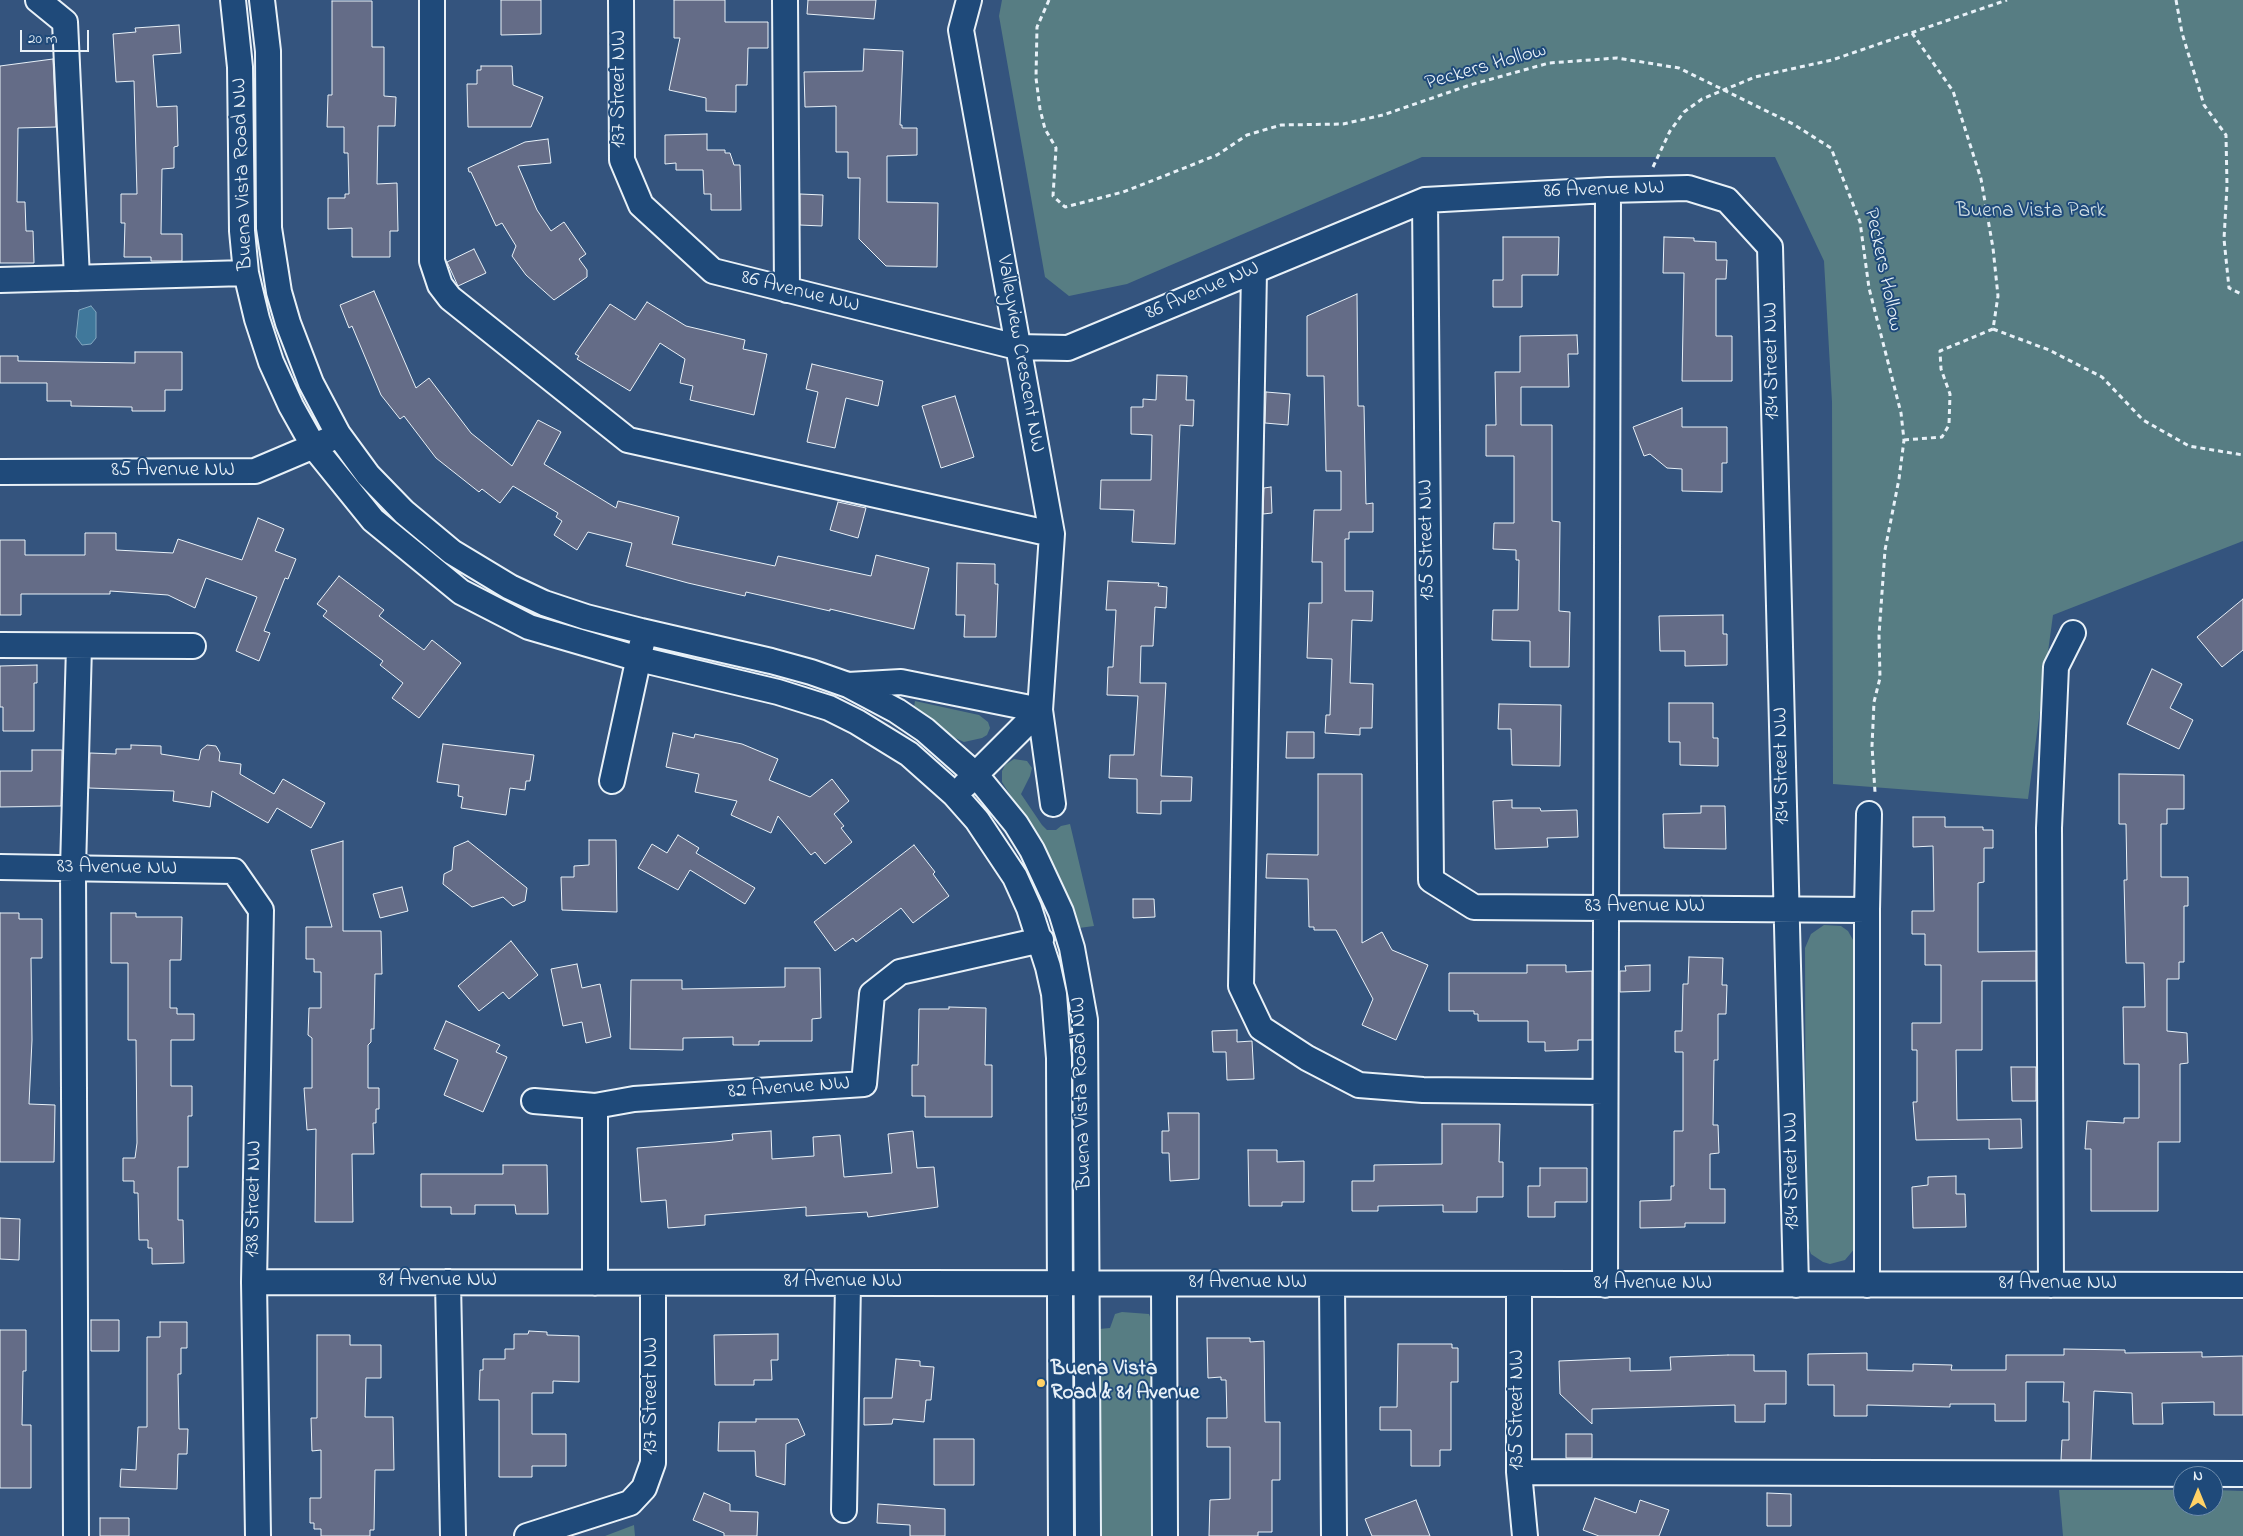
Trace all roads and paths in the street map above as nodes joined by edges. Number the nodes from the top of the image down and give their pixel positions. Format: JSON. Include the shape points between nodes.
{"nodes":[{"id":1,"x":38,"y":0,"type":"edge"},
{"id":2,"x":233,"y":0,"type":"edge"},
{"id":3,"x":262,"y":0,"type":"edge"},
{"id":4,"x":432,"y":0,"type":"edge"},
{"id":5,"x":621,"y":0,"type":"edge"},
{"id":6,"x":784,"y":0,"type":"edge"},
{"id":7,"x":969,"y":0,"type":"edge"},
{"id":8,"x":1049,"y":0,"type":"edge"},
{"id":9,"x":2007,"y":0,"type":"edge"},
{"id":10,"x":2176,"y":0,"type":"edge"},
{"id":11,"x":1912,"y":33,"type":"junction"},
{"id":12,"x":1725,"y":89,"type":"junction"},
{"id":13,"x":1643,"y":189,"type":"junction"},
{"id":14,"x":1608,"y":190,"type":"junction"},
{"id":15,"x":1424,"y":200,"type":"junction"},
{"id":16,"x":641,"y":205,"type":"joint"},
{"id":17,"x":1770,"y":247,"type":"joint"},
{"id":18,"x":1254,"y":271,"type":"junction"},
{"id":19,"x":246,"y":273,"type":"junction"},
{"id":20,"x":77,"y":278,"type":"junction"},
{"id":21,"x":0,"y":280,"type":"edge"},
{"id":22,"x":787,"y":290,"type":"junction"},
{"id":23,"x":2243,"y":296,"type":"edge"},
{"id":24,"x":1994,"y":329,"type":"junction"},
{"id":25,"x":1017,"y":347,"type":"junction"},
{"id":26,"x":338,"y":434,"type":"junction"},
{"id":27,"x":1904,"y":440,"type":"junction"},
{"id":28,"x":314,"y":447,"type":"junction"},
{"id":29,"x":2243,"y":455,"type":"edge"},
{"id":30,"x":0,"y":472,"type":"edge"},
{"id":31,"x":1052,"y":534,"type":"junction"},
{"id":32,"x":644,"y":632,"type":"junction"},
{"id":33,"x":2073,"y":633,"type":"dead end"},
{"id":34,"x":0,"y":645,"type":"edge"},
{"id":35,"x":78,"y":646,"type":"junction"},
{"id":36,"x":193,"y":646,"type":"dead end"},
{"id":37,"x":639,"y":659,"type":"junction"},
{"id":38,"x":848,"y":685,"type":"junction"},
{"id":39,"x":1040,"y":710,"type":"junction"},
{"id":40,"x":976,"y":775,"type":"junction"},
{"id":41,"x":612,"y":781,"type":"dead end"},
{"id":42,"x":954,"y":794,"type":"junction"},
{"id":43,"x":1053,"y":804,"type":"dead end"},
{"id":44,"x":1869,"y":814,"type":"joint"},
{"id":45,"x":0,"y":867,"type":"edge"},
{"id":46,"x":73,"y":869,"type":"junction"},
{"id":47,"x":234,"y":870,"type":"joint"},
{"id":48,"x":1431,"y":880,"type":"joint"},
{"id":49,"x":1606,"y":908,"type":"junction"},
{"id":50,"x":1787,"y":910,"type":"junction"},
{"id":51,"x":1867,"y":910,"type":"junction"},
{"id":52,"x":1041,"y":940,"type":"junction"},
{"id":53,"x":1604,"y":1092,"type":"junction"},
{"id":54,"x":534,"y":1100,"type":"dead end"},
{"id":55,"x":594,"y":1106,"type":"junction"},
{"id":56,"x":254,"y":1282,"type":"junction"},
{"id":57,"x":448,"y":1282,"type":"junction"},
{"id":58,"x":595,"y":1283,"type":"junction"},
{"id":59,"x":653,"y":1283,"type":"junction"},
{"id":60,"x":848,"y":1283,"type":"junction"},
{"id":61,"x":1059,"y":1284,"type":"junction"},
{"id":62,"x":1086,"y":1284,"type":"junction"},
{"id":63,"x":1164,"y":1284,"type":"junction"},
{"id":64,"x":1332,"y":1284,"type":"junction"},
{"id":65,"x":1519,"y":1284,"type":"junction"},
{"id":66,"x":1605,"y":1285,"type":"junction"},
{"id":67,"x":1796,"y":1285,"type":"junction"},
{"id":68,"x":1867,"y":1285,"type":"junction"},
{"id":69,"x":2050,"y":1285,"type":"junction"},
{"id":70,"x":2243,"y":1285,"type":"edge"},
{"id":71,"x":1519,"y":1472,"type":"junction"},
{"id":72,"x":2243,"y":1474,"type":"edge"},
{"id":73,"x":844,"y":1510,"type":"dead end"},
{"id":74,"x":76,"y":1536,"type":"edge"},
{"id":75,"x":258,"y":1536,"type":"edge"},
{"id":76,"x":453,"y":1536,"type":"edge"},
{"id":77,"x":526,"y":1536,"type":"edge"},
{"id":78,"x":1061,"y":1536,"type":"edge"},
{"id":79,"x":1088,"y":1536,"type":"edge"},
{"id":80,"x":1165,"y":1536,"type":"edge"},
{"id":81,"x":1334,"y":1536,"type":"edge"},
{"id":82,"x":1525,"y":1536,"type":"edge"}],
"edges":[{"from":1,"to":20,"type":"street","via":[[65,22]]},
{"from":2,"to":19,"type":"street","name":"Buena Vista Road NW","via":[[240,67],[242,231]]},
{"from":3,"to":26,"type":"street","name":"Buena Vista Road NW","via":[[268,51],[267,196],[273,260],[299,354]]},
{"from":4,"to":31,"type":"street","via":[[432,261],[440,285],[450,298],[628,440]]},
{"from":5,"to":16,"type":"street","name":"137 Street NW","via":[[622,160]]},
{"from":6,"to":22,"type":"street"},
{"from":7,"to":25,"type":"street","name":"Valleyview Crescent NW","via":[[961,30]]},
{"from":8,"to":12,"type":"path","name":"Peckers Hollow","via":[[1037,27],[1036,78],[1045,129],[1056,148],[1053,196],[1066,207],[1123,192],[1159,178],[1217,154],[1247,135],[1282,125],[1343,124],[1383,115],[1470,85],[1549,63],[1617,58],[1680,68]]},
{"from":9,"to":11,"type":"path"},
{"from":10,"to":23,"type":"path","via":[[2182,33],[2204,106],[2226,135],[2224,239],[2229,288]]},
{"from":11,"to":12,"type":"path","via":[[1832,60],[1755,77]]},
{"from":11,"to":24,"type":"path","via":[[1953,91],[1981,179],[1998,296]]},
{"from":12,"to":13,"type":"path","via":[[1702,99],[1684,112],[1670,131]]},
{"from":12,"to":27,"type":"path","name":"Peckers Hollow","via":[[1831,148],[1860,222],[1869,288],[1901,414]]},
{"from":13,"to":14,"type":"street","name":"86 Avenue NW"},
{"from":13,"to":17,"type":"street","name":"86 Avenue NW","via":[[1688,188],[1727,200]]},
{"from":14,"to":15,"type":"street","name":"86 Avenue NW"},
{"from":14,"to":49,"type":"street"},
{"from":15,"to":18,"type":"street","name":"86 Avenue NW"},
{"from":15,"to":48,"type":"street","name":"135 Street NW"},
{"from":16,"to":22,"type":"street","name":"86 Avenue NW","via":[[712,272]]},
{"from":17,"to":50,"type":"street","name":"134 Street NW"},
{"from":18,"to":25,"type":"street","name":"86 Avenue NW","via":[[1068,348]]},
{"from":18,"to":53,"type":"street","via":[[1241,986],[1260,1028],[1359,1085],[1423,1090]]},
{"from":19,"to":20,"type":"street"},
{"from":19,"to":28,"type":"street","name":"Buena Vista Road NW","via":[[271,362]]},
{"from":20,"to":21,"type":"street"},
{"from":22,"to":25,"type":"street","name":"86 Avenue NW"},
{"from":24,"to":27,"type":"path","via":[[1940,351],[1940,370],[1950,394],[1949,426],[1942,437]]},
{"from":24,"to":29,"type":"path","via":[[2049,350],[2102,377],[2143,420],[2188,446]]},
{"from":25,"to":31,"type":"street","name":"Valleyview Crescent NW"},
{"from":26,"to":28,"type":"street","name":"85 Avenue NW"},
{"from":26,"to":32,"type":"street","name":"Buena Vista Road NW","via":[[368,475],[404,512],[479,570],[544,603]]},
{"from":27,"to":44,"type":"path","name":"Peckers Hollow","via":[[1885,550],[1879,635],[1880,678],[1874,702],[1872,746],[1876,798]]},
{"from":28,"to":30,"type":"street","name":"85 Avenue NW","via":[[254,471]]},
{"from":28,"to":37,"type":"street","name":"Buena Vista Road NW","via":[[373,520],[461,592],[529,627]]},
{"from":31,"to":39,"type":"street","name":"Valleyview Crescent NW"},
{"from":32,"to":37,"type":"street"},
{"from":32,"to":38,"type":"street","name":"Buena Vista Road NW","via":[[771,660]]},
{"from":33,"to":69,"type":"street","via":[[2056,668],[2049,828]]},
{"from":34,"to":35,"type":"street"},
{"from":35,"to":36,"type":"street"},
{"from":35,"to":46,"type":"street"},
{"from":37,"to":41,"type":"street"},
{"from":37,"to":42,"type":"street","name":"Buena Vista Road NW","via":[[778,692],[829,708],[890,741]]},
{"from":38,"to":39,"type":"street","via":[[901,682]]},
{"from":38,"to":40,"type":"street","name":"Buena Vista Road NW","via":[[925,730]]},
{"from":39,"to":40,"type":"street"},
{"from":39,"to":43,"type":"street","name":"Valleyview Crescent NW"},
{"from":40,"to":42,"type":"street"},
{"from":40,"to":62,"type":"street","name":"Buena Vista Road NW","via":[[1016,824],[1047,878],[1061,912],[1078,975],[1086,1044]]},
{"from":42,"to":52,"type":"street","name":"Buena Vista Road NW","via":[[1001,855],[1029,908]]},
{"from":44,"to":51,"type":"street"},
{"from":45,"to":46,"type":"street","name":"83 Avenue NW"},
{"from":46,"to":47,"type":"street","name":"83 Avenue NW"},
{"from":46,"to":74,"type":"street"},
{"from":47,"to":56,"type":"street","name":"138 Street NW","via":[[261,910]]},
{"from":48,"to":49,"type":"street","name":"83 Avenue NW","via":[[1474,907]]},
{"from":49,"to":50,"type":"street","name":"83 Avenue NW"},
{"from":49,"to":53,"type":"street"},
{"from":50,"to":51,"type":"street","name":"83 Avenue NW"},
{"from":50,"to":67,"type":"street","name":"134 Street NW"},
{"from":51,"to":68,"type":"street"},
{"from":52,"to":55,"type":"street","name":"82 Avenue NW","via":[[900,972],[872,994],[864,1084],[634,1099]]},
{"from":52,"to":61,"type":"street","name":"Buena Vista Road NW","via":[[1054,994],[1059,1058]]},
{"from":53,"to":66,"type":"street"},
{"from":54,"to":55,"type":"street","name":"82 Avenue NW"},
{"from":55,"to":58,"type":"street"},
{"from":56,"to":57,"type":"street","name":"81 Avenue NW"},
{"from":56,"to":75,"type":"street","name":"138 Street NW"},
{"from":57,"to":58,"type":"street","name":"81 Avenue NW"},
{"from":57,"to":76,"type":"street"},
{"from":58,"to":59,"type":"street","name":"81 Avenue NW"},
{"from":59,"to":60,"type":"street","name":"81 Avenue NW"},
{"from":59,"to":77,"type":"street","name":"137 Street NW","via":[[653,1463],[644,1488],[630,1503]]},
{"from":60,"to":61,"type":"street","name":"81 Avenue NW"},
{"from":60,"to":73,"type":"street"},
{"from":61,"to":62,"type":"street","name":"81 Avenue NW"},
{"from":61,"to":78,"type":"street","name":"Buena Vista Road NW"},
{"from":62,"to":63,"type":"street","name":"81 Avenue NW"},
{"from":62,"to":79,"type":"street","name":"Buena Vista Road NW"},
{"from":63,"to":64,"type":"street","name":"81 Avenue NW"},
{"from":63,"to":80,"type":"street"},
{"from":64,"to":65,"type":"street","name":"81 Avenue NW"},
{"from":64,"to":81,"type":"street"},
{"from":65,"to":66,"type":"street","name":"81 Avenue NW"},
{"from":65,"to":71,"type":"street","name":"135 Street NW"},
{"from":66,"to":67,"type":"street","name":"81 Avenue NW"},
{"from":67,"to":68,"type":"street","name":"81 Avenue NW"},
{"from":68,"to":69,"type":"street","name":"81 Avenue NW"},
{"from":69,"to":70,"type":"street","name":"81 Avenue NW"},
{"from":71,"to":72,"type":"street"},
{"from":71,"to":82,"type":"street","name":"135 Street NW"}]}
